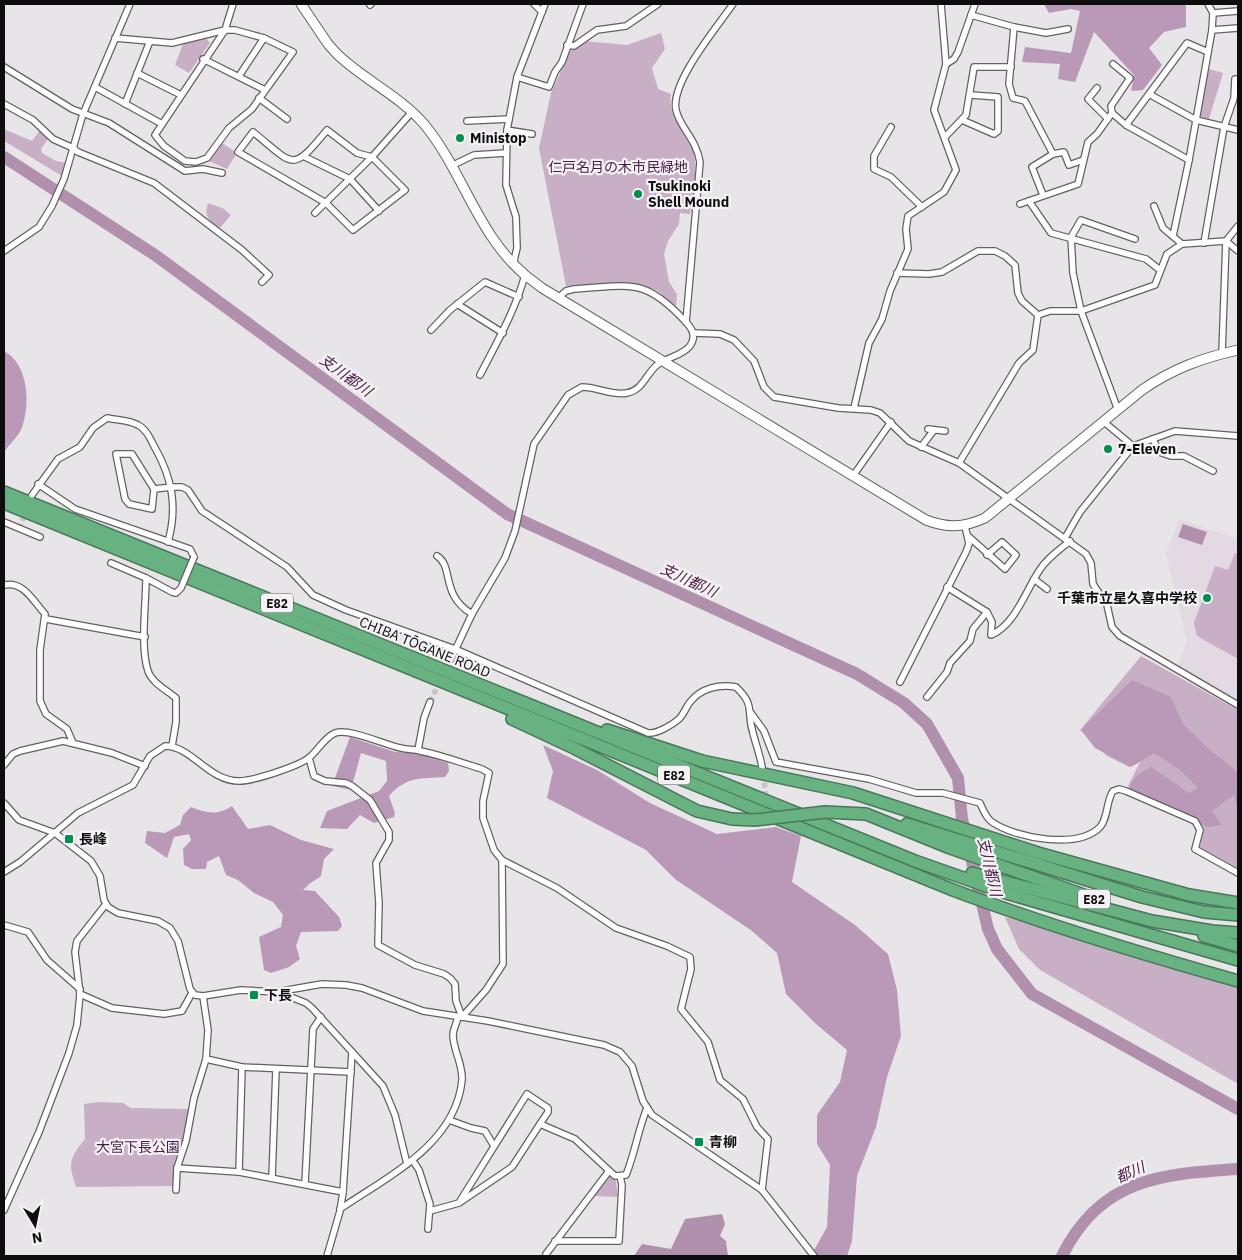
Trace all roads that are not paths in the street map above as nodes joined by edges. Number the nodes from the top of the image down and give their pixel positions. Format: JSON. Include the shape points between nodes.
{"nodes":[{"id":1,"x":130,"y":4,"type":"edge"},
{"id":2,"x":232,"y":4,"type":"edge"},
{"id":3,"x":301,"y":4,"type":"edge"},
{"id":4,"x":534,"y":4,"type":"edge"},
{"id":5,"x":545,"y":4,"type":"edge"},
{"id":6,"x":583,"y":4,"type":"edge"},
{"id":7,"x":658,"y":4,"type":"edge"},
{"id":8,"x":733,"y":4,"type":"edge"},
{"id":9,"x":941,"y":4,"type":"edge"},
{"id":10,"x":975,"y":4,"type":"edge"},
{"id":11,"x":1208,"y":4,"type":"edge"},
{"id":12,"x":1238,"y":11,"type":"edge"},
{"id":13,"x":542,"y":12,"type":"junction"},
{"id":14,"x":1213,"y":13,"type":"junction"},
{"id":15,"x":971,"y":15,"type":"junction"},
{"id":16,"x":1014,"y":27,"type":"junction"},
{"id":17,"x":1238,"y":28,"type":"edge"},
{"id":18,"x":1068,"y":29,"type":"dead end"},
{"id":19,"x":225,"y":30,"type":"junction"},
{"id":20,"x":1212,"y":30,"type":"junction"},
{"id":21,"x":115,"y":38,"type":"junction"},
{"id":22,"x":264,"y":38,"type":"junction"},
{"id":23,"x":150,"y":40,"type":"junction"},
{"id":24,"x":567,"y":45,"type":"junction"},
{"id":25,"x":1208,"y":52,"type":"junction"},
{"id":26,"x":204,"y":59,"type":"junction"},
{"id":27,"x":946,"y":64,"type":"junction"},
{"id":28,"x":1113,"y":64,"type":"dead end"},
{"id":29,"x":4,"y":67,"type":"edge"},
{"id":30,"x":1010,"y":67,"type":"junction"},
{"id":31,"x":137,"y":73,"type":"junction"},
{"id":32,"x":239,"y":76,"type":"junction"},
{"id":33,"x":517,"y":78,"type":"junction"},
{"id":34,"x":1235,"y":79,"type":"dead end"},
{"id":35,"x":95,"y":88,"type":"junction"},
{"id":36,"x":1097,"y":88,"type":"dead end"},
{"id":37,"x":265,"y":90,"type":"junction"},
{"id":38,"x":1149,"y":94,"type":"junction"},
{"id":39,"x":181,"y":95,"type":"junction"},
{"id":40,"x":971,"y":95,"type":"junction"},
{"id":41,"x":260,"y":98,"type":"junction"},
{"id":42,"x":4,"y":104,"type":"edge"},
{"id":43,"x":125,"y":104,"type":"junction"},
{"id":44,"x":412,"y":112,"type":"junction"},
{"id":45,"x":1112,"y":113,"type":"junction"},
{"id":46,"x":83,"y":114,"type":"junction"},
{"id":47,"x":509,"y":118,"type":"junction"},
{"id":48,"x":1108,"y":119,"type":"junction"},
{"id":49,"x":287,"y":120,"type":"dead end"},
{"id":50,"x":962,"y":120,"type":"junction"},
{"id":51,"x":1196,"y":120,"type":"junction"},
{"id":52,"x":467,"y":121,"type":"dead end"},
{"id":53,"x":162,"y":124,"type":"junction"},
{"id":54,"x":1126,"y":125,"type":"junction"},
{"id":55,"x":891,"y":127,"type":"dead end"},
{"id":56,"x":1224,"y":127,"type":"junction"},
{"id":57,"x":507,"y":130,"type":"junction"},
{"id":58,"x":1238,"y":130,"type":"edge"},
{"id":59,"x":532,"y":134,"type":"dead end"},
{"id":60,"x":946,"y":137,"type":"junction"},
{"id":61,"x":73,"y":148,"type":"junction"},
{"id":62,"x":506,"y":153,"type":"junction"},
{"id":63,"x":1053,"y":154,"type":"junction"},
{"id":64,"x":305,"y":157,"type":"junction"},
{"id":65,"x":372,"y":157,"type":"junction"},
{"id":66,"x":1083,"y":160,"type":"junction"},
{"id":67,"x":1189,"y":160,"type":"junction"},
{"id":68,"x":451,"y":166,"type":"junction"},
{"id":69,"x":222,"y":173,"type":"dead end"},
{"id":70,"x":350,"y":179,"type":"junction"},
{"id":71,"x":1043,"y":195,"type":"junction"},
{"id":72,"x":1029,"y":201,"type":"junction"},
{"id":73,"x":326,"y":203,"type":"junction"},
{"id":74,"x":1020,"y":204,"type":"dead end"},
{"id":75,"x":1154,"y":206,"type":"dead end"},
{"id":76,"x":922,"y":207,"type":"junction"},
{"id":77,"x":379,"y":211,"type":"junction"},
{"id":78,"x":315,"y":213,"type":"dead end"},
{"id":79,"x":1238,"y":226,"type":"edge"},
{"id":80,"x":1173,"y":236,"type":"junction"},
{"id":81,"x":1071,"y":237,"type":"junction"},
{"id":82,"x":1135,"y":239,"type":"dead end"},
{"id":83,"x":1226,"y":241,"type":"junction"},
{"id":84,"x":1204,"y":242,"type":"junction"},
{"id":85,"x":1182,"y":244,"type":"junction"},
{"id":86,"x":4,"y":251,"type":"edge"},
{"id":87,"x":1238,"y":251,"type":"edge"},
{"id":88,"x":513,"y":265,"type":"junction"},
{"id":89,"x":1160,"y":270,"type":"junction"},
{"id":90,"x":897,"y":273,"type":"junction"},
{"id":91,"x":525,"y":275,"type":"junction"},
{"id":92,"x":262,"y":282,"type":"dead end"},
{"id":93,"x":519,"y":297,"type":"junction"},
{"id":94,"x":559,"y":297,"type":"junction"},
{"id":95,"x":457,"y":304,"type":"junction"},
{"id":96,"x":1081,"y":311,"type":"junction"},
{"id":97,"x":1038,"y":315,"type":"junction"},
{"id":98,"x":686,"y":322,"type":"junction"},
{"id":99,"x":431,"y":330,"type":"dead end"},
{"id":100,"x":503,"y":333,"type":"junction"},
{"id":101,"x":694,"y":333,"type":"junction"},
{"id":102,"x":1238,"y":350,"type":"edge"},
{"id":103,"x":1222,"y":353,"type":"junction"},
{"id":104,"x":664,"y":361,"type":"junction"},
{"id":105,"x":480,"y":374,"type":"dead end"},
{"id":106,"x":854,"y":408,"type":"junction"},
{"id":107,"x":1118,"y":410,"type":"junction"},
{"id":108,"x":891,"y":422,"type":"junction"},
{"id":109,"x":1104,"y":422,"type":"junction"},
{"id":110,"x":945,"y":431,"type":"dead end"},
{"id":111,"x":1238,"y":436,"type":"edge"},
{"id":112,"x":1153,"y":439,"type":"junction"},
{"id":113,"x":1133,"y":446,"type":"junction"},
{"id":114,"x":921,"y":447,"type":"junction"},
{"id":115,"x":959,"y":463,"type":"junction"},
{"id":116,"x":1213,"y":471,"type":"dead end"},
{"id":117,"x":853,"y":476,"type":"junction"},
{"id":118,"x":38,"y":484,"type":"junction"},
{"id":119,"x":172,"y":486,"type":"junction"},
{"id":120,"x":154,"y":489,"type":"junction"},
{"id":121,"x":4,"y":492,"type":"edge"},
{"id":122,"x":32,"y":495,"type":"dead end"},
{"id":123,"x":1009,"y":499,"type":"junction"},
{"id":124,"x":4,"y":503,"type":"edge"},
{"id":125,"x":4,"y":522,"type":"edge"},
{"id":126,"x":965,"y":526,"type":"junction"},
{"id":127,"x":968,"y":536,"type":"junction"},
{"id":128,"x":40,"y":538,"type":"dead end"},
{"id":129,"x":1067,"y":539,"type":"junction"},
{"id":130,"x":168,"y":542,"type":"junction"},
{"id":131,"x":987,"y":555,"type":"junction"},
{"id":132,"x":437,"y":556,"type":"dead end"},
{"id":133,"x":110,"y":563,"type":"dead end"},
{"id":134,"x":146,"y":578,"type":"junction"},
{"id":135,"x":1034,"y":579,"type":"junction"},
{"id":136,"x":4,"y":585,"type":"edge"},
{"id":137,"x":948,"y":587,"type":"junction"},
{"id":138,"x":1047,"y":589,"type":"dead end"},
{"id":139,"x":987,"y":612,"type":"junction"},
{"id":140,"x":472,"y":614,"type":"junction"},
{"id":141,"x":46,"y":619,"type":"junction"},
{"id":142,"x":145,"y":637,"type":"junction"},
{"id":143,"x":455,"y":649,"type":"junction"},
{"id":144,"x":451,"y":659,"type":"dead end"},
{"id":145,"x":394,"y":663,"type":"junction"},
{"id":146,"x":900,"y":682,"type":"dead end"},
{"id":147,"x":927,"y":697,"type":"dead end"},
{"id":148,"x":430,"y":702,"type":"tunnel mouth"},
{"id":149,"x":1238,"y":706,"type":"edge"},
{"id":150,"x":551,"y":713,"type":"junction"},
{"id":151,"x":751,"y":713,"type":"junction"},
{"id":152,"x":73,"y":743,"type":"junction"},
{"id":153,"x":172,"y":746,"type":"junction"},
{"id":154,"x":418,"y":750,"type":"junction"},
{"id":155,"x":309,"y":758,"type":"junction"},
{"id":156,"x":4,"y":764,"type":"edge"},
{"id":157,"x":145,"y":766,"type":"junction"},
{"id":158,"x":762,"y":767,"type":"tunnel mouth"},
{"id":159,"x":4,"y":803,"type":"edge"},
{"id":160,"x":866,"y":814,"type":"junction"},
{"id":161,"x":55,"y":833,"type":"junction"},
{"id":162,"x":502,"y":860,"type":"junction"},
{"id":163,"x":949,"y":870,"type":"junction"},
{"id":164,"x":4,"y":872,"type":"edge"},
{"id":165,"x":1238,"y":873,"type":"edge"},
{"id":166,"x":1238,"y":902,"type":"edge"},
{"id":167,"x":106,"y":904,"type":"junction"},
{"id":168,"x":1238,"y":915,"type":"edge"},
{"id":169,"x":4,"y":925,"type":"edge"},
{"id":170,"x":1238,"y":933,"type":"edge"},
{"id":171,"x":1238,"y":946,"type":"edge"},
{"id":172,"x":1238,"y":960,"type":"edge"},
{"id":173,"x":1238,"y":982,"type":"edge"},
{"id":174,"x":80,"y":992,"type":"junction"},
{"id":175,"x":276,"y":992,"type":"junction"},
{"id":176,"x":192,"y":993,"type":"junction"},
{"id":177,"x":203,"y":996,"type":"junction"},
{"id":178,"x":460,"y":1017,"type":"junction"},
{"id":179,"x":321,"y":1018,"type":"junction"},
{"id":180,"x":352,"y":1052,"type":"junction"},
{"id":181,"x":206,"y":1059,"type":"junction"},
{"id":182,"x":242,"y":1067,"type":"junction"},
{"id":183,"x":276,"y":1069,"type":"junction"},
{"id":184,"x":311,"y":1070,"type":"junction"},
{"id":185,"x":351,"y":1072,"type":"junction"},
{"id":186,"x":647,"y":1108,"type":"junction"},
{"id":187,"x":449,"y":1120,"type":"junction"},
{"id":188,"x":540,"y":1124,"type":"junction"},
{"id":189,"x":494,"y":1146,"type":"junction"},
{"id":190,"x":410,"y":1162,"type":"junction"},
{"id":191,"x":177,"y":1168,"type":"junction"},
{"id":192,"x":610,"y":1171,"type":"junction"},
{"id":193,"x":239,"y":1172,"type":"junction"},
{"id":194,"x":620,"y":1176,"type":"junction"},
{"id":195,"x":272,"y":1178,"type":"junction"},
{"id":196,"x":305,"y":1184,"type":"junction"},
{"id":197,"x":176,"y":1190,"type":"dead end"},
{"id":198,"x":762,"y":1190,"type":"junction"},
{"id":199,"x":343,"y":1192,"type":"junction"},
{"id":200,"x":459,"y":1203,"type":"junction"},
{"id":201,"x":340,"y":1209,"type":"junction"},
{"id":202,"x":4,"y":1210,"type":"edge"},
{"id":203,"x":430,"y":1212,"type":"junction"},
{"id":204,"x":428,"y":1229,"type":"dead end"},
{"id":205,"x":555,"y":1241,"type":"junction"},
{"id":206,"x":546,"y":1254,"type":"dead end"},
{"id":207,"x":327,"y":1256,"type":"edge"},
{"id":208,"x":814,"y":1256,"type":"edge"}],
"edges":[{"from":1,"to":21,"type":"street"},
{"from":2,"to":19,"type":"street"},
{"from":3,"to":44,"type":"street","via":[[338,54]]},
{"from":4,"to":13,"type":"street"},
{"from":5,"to":13,"type":"street"},
{"from":6,"to":24,"type":"street"},
{"from":7,"to":24,"type":"street","via":[[626,26],[597,30],[574,46]]},
{"from":8,"to":98,"type":"street","via":[[682,79],[675,96],[678,116],[695,142],[700,162]]},
{"from":9,"to":27,"type":"street"},
{"from":10,"to":15,"type":"street"},
{"from":11,"to":14,"type":"street"},
{"from":12,"to":14,"type":"street"},
{"from":13,"to":33,"type":"street"},
{"from":14,"to":20,"type":"street"},
{"from":15,"to":16,"type":"street"},
{"from":15,"to":27,"type":"street","via":[[958,52]]},
{"from":16,"to":18,"type":"street","via":[[1046,33]]},
{"from":16,"to":30,"type":"street"},
{"from":17,"to":20,"type":"street"},
{"from":19,"to":22,"type":"street"},
{"from":19,"to":23,"type":"street","via":[[182,41]]},
{"from":19,"to":26,"type":"street"},
{"from":20,"to":25,"type":"street"},
{"from":21,"to":23,"type":"street"},
{"from":21,"to":35,"type":"street"},
{"from":22,"to":32,"type":"street"},
{"from":22,"to":37,"type":"street","via":[[293,52]]},
{"from":23,"to":31,"type":"street"},
{"from":24,"to":33,"type":"street","via":[[549,88]]},
{"from":25,"to":38,"type":"street","via":[[1187,43]]},
{"from":25,"to":51,"type":"street"},
{"from":26,"to":32,"type":"street"},
{"from":26,"to":39,"type":"street"},
{"from":27,"to":60,"type":"street","via":[[934,110]]},
{"from":28,"to":45,"type":"street","via":[[1130,78],[1111,106]]},
{"from":29,"to":46,"type":"street"},
{"from":30,"to":40,"type":"street","via":[[974,66]]},
{"from":30,"to":63,"type":"street","via":[[1009,84],[1013,98],[1025,101]]},
{"from":31,"to":39,"type":"street"},
{"from":31,"to":43,"type":"street"},
{"from":32,"to":37,"type":"street"},
{"from":33,"to":47,"type":"street"},
{"from":34,"to":56,"type":"street","via":[[1234,98]]},
{"from":35,"to":43,"type":"street"},
{"from":35,"to":46,"type":"street"},
{"from":36,"to":48,"type":"street","via":[[1088,99]]},
{"from":37,"to":41,"type":"street"},
{"from":38,"to":51,"type":"street"},
{"from":38,"to":54,"type":"street"},
{"from":39,"to":53,"type":"street"},
{"from":40,"to":50,"type":"street"},
{"from":40,"to":50,"type":"street","via":[[998,97],[998,131],[994,134]]},
{"from":41,"to":49,"type":"street"},
{"from":41,"to":53,"type":"street","via":[[229,128],[207,158],[196,162],[185,161],[164,146],[155,135]]},
{"from":42,"to":61,"type":"street","via":[[33,120],[52,139]]},
{"from":43,"to":53,"type":"street"},
{"from":44,"to":65,"type":"street"},
{"from":44,"to":68,"type":"street","via":[[425,125]]},
{"from":45,"to":48,"type":"street"},
{"from":45,"to":54,"type":"street"},
{"from":46,"to":61,"type":"street"},
{"from":46,"to":69,"type":"street","via":[[109,123],[185,171],[208,169]]},
{"from":47,"to":52,"type":"street"},
{"from":47,"to":57,"type":"street"},
{"from":48,"to":66,"type":"street","via":[[1088,142]]},
{"from":50,"to":60,"type":"street"},
{"from":51,"to":56,"type":"street"},
{"from":51,"to":67,"type":"street"},
{"from":54,"to":67,"type":"street"},
{"from":55,"to":76,"type":"street","via":[[874,156],[874,169],[891,178]]},
{"from":56,"to":58,"type":"street"},
{"from":56,"to":84,"type":"street"},
{"from":57,"to":59,"type":"street"},
{"from":57,"to":62,"type":"street"},
{"from":60,"to":76,"type":"street","via":[[956,170],[944,192]]},
{"from":61,"to":86,"type":"street","via":[[64,179],[39,226]]},
{"from":61,"to":92,"type":"street","via":[[154,183],[254,261],[269,275]]},
{"from":62,"to":68,"type":"street","via":[[474,155]]},
{"from":62,"to":88,"type":"street","via":[[507,193],[516,225],[517,248]]},
{"from":63,"to":66,"type":"street","via":[[1064,152],[1070,165]]},
{"from":63,"to":71,"type":"street","via":[[1032,167]]},
{"from":64,"to":65,"type":"street","via":[[327,130],[357,153]]},
{"from":64,"to":70,"type":"street"},
{"from":64,"to":73,"type":"street","via":[[295,161],[286,159],[253,132],[238,152]]},
{"from":65,"to":70,"type":"street"},
{"from":65,"to":77,"type":"street","via":[[405,190]]},
{"from":66,"to":71,"type":"street","via":[[1078,184]]},
{"from":67,"to":80,"type":"street"},
{"from":68,"to":88,"type":"street","via":[[491,239]]},
{"from":70,"to":73,"type":"street"},
{"from":70,"to":77,"type":"street"},
{"from":71,"to":72,"type":"street"},
{"from":72,"to":74,"type":"street"},
{"from":72,"to":81,"type":"street","via":[[1051,232]]},
{"from":73,"to":77,"type":"street","via":[[353,230]]},
{"from":73,"to":78,"type":"street"},
{"from":75,"to":80,"type":"street","via":[[1163,228]]},
{"from":76,"to":90,"type":"street","via":[[908,216],[908,249]]},
{"from":79,"to":83,"type":"street"},
{"from":80,"to":85,"type":"street"},
{"from":81,"to":82,"type":"street","via":[[1081,220]]},
{"from":81,"to":89,"type":"street","via":[[1146,259]]},
{"from":81,"to":96,"type":"street","via":[[1073,274]]},
{"from":83,"to":84,"type":"street"},
{"from":83,"to":87,"type":"street"},
{"from":83,"to":103,"type":"street"},
{"from":84,"to":85,"type":"street"},
{"from":85,"to":89,"type":"street","via":[[1167,254]]},
{"from":88,"to":91,"type":"street"},
{"from":89,"to":96,"type":"street","via":[[1155,285]]},
{"from":90,"to":97,"type":"street","via":[[942,272],[978,251],[995,251],[1015,265],[1018,292]]},
{"from":90,"to":106,"type":"street","via":[[882,319],[869,343]]},
{"from":91,"to":93,"type":"street"},
{"from":91,"to":94,"type":"street"},
{"from":93,"to":95,"type":"street","via":[[485,282]]},
{"from":93,"to":100,"type":"street"},
{"from":94,"to":98,"type":"street","via":[[574,289],[638,287],[660,297]]},
{"from":94,"to":104,"type":"street"},
{"from":95,"to":99,"type":"street"},
{"from":95,"to":100,"type":"street"},
{"from":96,"to":97,"type":"street","via":[[1050,311]]},
{"from":96,"to":107,"type":"street"},
{"from":97,"to":115,"type":"street","via":[[1033,350],[1019,364]]},
{"from":98,"to":101,"type":"street"},
{"from":100,"to":105,"type":"street"},
{"from":101,"to":104,"type":"street","via":[[689,347]]},
{"from":101,"to":106,"type":"street","via":[[720,334],[734,340],[754,361],[764,388],[774,397]]},
{"from":102,"to":103,"type":"street"},
{"from":103,"to":107,"type":"street","via":[[1195,360],[1166,374]]},
{"from":104,"to":117,"type":"street"},
{"from":104,"to":140,"type":"street","via":[[637,390],[629,393],[582,387],[568,395],[534,444],[515,531],[505,558]]},
{"from":106,"to":108,"type":"street","via":[[880,413]]},
{"from":107,"to":109,"type":"street"},
{"from":108,"to":114,"type":"street","via":[[909,441]]},
{"from":108,"to":117,"type":"street"},
{"from":109,"to":113,"type":"street"},
{"from":109,"to":123,"type":"street"},
{"from":110,"to":114,"type":"street","via":[[931,429]]},
{"from":111,"to":112,"type":"street","via":[[1182,430]]},
{"from":112,"to":113,"type":"street"},
{"from":112,"to":116,"type":"street","via":[[1159,452],[1184,456]]},
{"from":113,"to":129,"type":"street","via":[[1080,512]]},
{"from":114,"to":115,"type":"street"},
{"from":115,"to":123,"type":"street"},
{"from":117,"to":126,"type":"street","via":[[926,520],[947,526]]},
{"from":118,"to":119,"type":"street","via":[[58,459],[80,447],[93,428],[107,418],[137,424],[148,434]]},
{"from":118,"to":122,"type":"street"},
{"from":118,"to":130,"type":"street","via":[[75,508]]},
{"from":119,"to":120,"type":"street"},
{"from":119,"to":130,"type":"street","via":[[173,519]]},
{"from":119,"to":143,"type":"street","via":[[188,490],[202,511],[280,562],[313,595]]},
{"from":120,"to":120,"type":"street","via":[[132,454],[116,454],[125,499],[129,504],[152,509]]},
{"from":121,"to":150,"type":"highway","name":"CHIBA TŌGANE ROAD","number":"E82"},
{"from":123,"to":126,"type":"street","via":[[984,518]]},
{"from":123,"to":129,"type":"street"},
{"from":124,"to":145,"type":"highway","name":"CHIBA TŌGANE ROAD","number":"E82"},
{"from":125,"to":128,"type":"street"},
{"from":126,"to":127,"type":"street"},
{"from":127,"to":131,"type":"street"},
{"from":127,"to":137,"type":"street","via":[[966,552]]},
{"from":129,"to":135,"type":"street"},
{"from":129,"to":149,"type":"street","via":[[1089,559],[1093,584],[1107,605],[1116,633]]},
{"from":130,"to":134,"type":"street","bridge":true,"via":[[190,549],[194,557],[181,588],[176,593],[172,592]]},
{"from":131,"to":131,"type":"street","via":[[1004,570],[1016,555],[1002,542]]},
{"from":132,"to":140,"type":"street","via":[[444,562],[454,600]]},
{"from":133,"to":134,"type":"street"},
{"from":134,"to":142,"type":"street"},
{"from":135,"to":138,"type":"street"},
{"from":135,"to":139,"type":"street","via":[[1001,631],[991,636],[992,622]]},
{"from":136,"to":141,"type":"street","via":[[23,588]]},
{"from":137,"to":139,"type":"street"},
{"from":137,"to":146,"type":"street"},
{"from":139,"to":147,"type":"street","via":[[973,629],[970,641]]},
{"from":140,"to":143,"type":"street"},
{"from":141,"to":142,"type":"street"},
{"from":141,"to":152,"type":"street","via":[[40,650],[40,701],[46,714],[67,728]]},
{"from":142,"to":153,"type":"street","via":[[148,672],[176,698]]},
{"from":143,"to":144,"type":"street"},
{"from":143,"to":151,"type":"street","via":[[648,733],[655,733],[680,718],[697,695],[718,685],[736,687],[748,700]]},
{"from":145,"to":160,"type":"highway","number":"E82","bridge":true,"via":[[431,684],[574,748],[697,811],[732,819],[755,820],[825,812]]},
{"from":145,"to":173,"type":"highway","number":"E82","via":[[953,890],[1128,950]]},
{"from":148,"to":154,"type":"street"},
{"from":150,"to":163,"type":"highway","name":"CHIBA TŌGANE ROAD","number":"E82","via":[[835,829],[853,832]]},
{"from":150,"to":166,"type":"highway","via":[[702,761],[853,793],[1003,842],[1190,895]]},
{"from":151,"to":158,"type":"street"},
{"from":151,"to":165,"type":"street","via":[[764,731],[776,762],[869,779],[916,793],[943,793],[980,802],[986,815],[997,824],[1036,838],[1069,839],[1100,827],[1111,795],[1116,790],[1123,790],[1195,821],[1200,830],[1195,849]]},
{"from":152,"to":156,"type":"street","via":[[54,742],[13,754]]},
{"from":152,"to":157,"type":"street"},
{"from":153,"to":155,"type":"street","via":[[226,780],[252,780]]},
{"from":153,"to":157,"type":"street","via":[[154,752]]},
{"from":154,"to":155,"type":"street","via":[[403,749],[343,732],[333,734]]},
{"from":154,"to":162,"type":"street","via":[[489,773],[483,818],[494,850]]},
{"from":155,"to":178,"type":"street","via":[[314,776],[325,781],[346,783],[370,800],[389,832],[389,840],[376,863],[378,945],[415,965],[450,978],[455,984]]},
{"from":157,"to":161,"type":"street","via":[[133,785],[94,803]]},
{"from":159,"to":161,"type":"street","via":[[19,820]]},
{"from":160,"to":168,"type":"highway","via":[[928,830],[1142,897],[1204,912]]},
{"from":160,"to":171,"type":"highway","number":"E82","via":[[968,855]]},
{"from":161,"to":164,"type":"street"},
{"from":161,"to":167,"type":"street","via":[[91,861],[100,876]]},
{"from":162,"to":178,"type":"street","via":[[503,964],[486,990]]},
{"from":162,"to":198,"type":"street","via":[[557,888],[616,928],[690,958],[691,969],[681,1009],[708,1042],[720,1080],[743,1099],[768,1139]]},
{"from":163,"to":170,"type":"highway","number":"E82","via":[[1152,921]]},
{"from":163,"to":172,"type":"highway","number":"E82","via":[[1006,893]]},
{"from":167,"to":174,"type":"street","via":[[77,941],[75,952]]},
{"from":167,"to":176,"type":"street","via":[[118,913],[170,928],[178,941]]},
{"from":169,"to":174,"type":"street","via":[[28,932],[47,960]]},
{"from":174,"to":176,"type":"street","via":[[112,1008],[164,1014],[182,1011]]},
{"from":174,"to":202,"type":"street","via":[[77,1025],[69,1054]]},
{"from":175,"to":177,"type":"street","via":[[241,990]]},
{"from":175,"to":178,"type":"street","via":[[322,984],[346,985],[409,1007]]},
{"from":175,"to":179,"type":"street","via":[[306,1003]]},
{"from":176,"to":177,"type":"street"},
{"from":177,"to":181,"type":"street","via":[[208,1030]]},
{"from":178,"to":186,"type":"street","via":[[613,1048],[632,1066]]},
{"from":178,"to":187,"type":"street","via":[[453,1034],[462,1078]]},
{"from":179,"to":180,"type":"street"},
{"from":179,"to":184,"type":"street","via":[[312,1029]]},
{"from":180,"to":185,"type":"street"},
{"from":180,"to":190,"type":"street","via":[[388,1094]]},
{"from":181,"to":182,"type":"street"},
{"from":181,"to":191,"type":"street"},
{"from":182,"to":183,"type":"street"},
{"from":182,"to":193,"type":"street"},
{"from":183,"to":184,"type":"street"},
{"from":183,"to":195,"type":"street"},
{"from":184,"to":185,"type":"street"},
{"from":184,"to":196,"type":"street"},
{"from":185,"to":199,"type":"street"},
{"from":186,"to":194,"type":"street","via":[[632,1161],[626,1175]]},
{"from":186,"to":198,"type":"street","via":[[664,1125]]},
{"from":187,"to":189,"type":"street","via":[[485,1131]]},
{"from":187,"to":190,"type":"street"},
{"from":188,"to":189,"type":"street","via":[[548,1108],[527,1094]]},
{"from":188,"to":192,"type":"street","via":[[575,1138]]},
{"from":188,"to":200,"type":"street","via":[[512,1167]]},
{"from":189,"to":200,"type":"street"},
{"from":190,"to":201,"type":"street"},
{"from":190,"to":203,"type":"street","via":[[419,1170]]},
{"from":191,"to":193,"type":"street"},
{"from":191,"to":197,"type":"street"},
{"from":192,"to":194,"type":"street"},
{"from":192,"to":205,"type":"street"},
{"from":193,"to":195,"type":"street"},
{"from":194,"to":205,"type":"street","via":[[619,1241]]},
{"from":195,"to":196,"type":"street"},
{"from":196,"to":199,"type":"street"},
{"from":198,"to":208,"type":"street"},
{"from":199,"to":201,"type":"street"},
{"from":200,"to":203,"type":"street"},
{"from":201,"to":207,"type":"street"},
{"from":203,"to":204,"type":"street"},
{"from":205,"to":206,"type":"street"}]}
